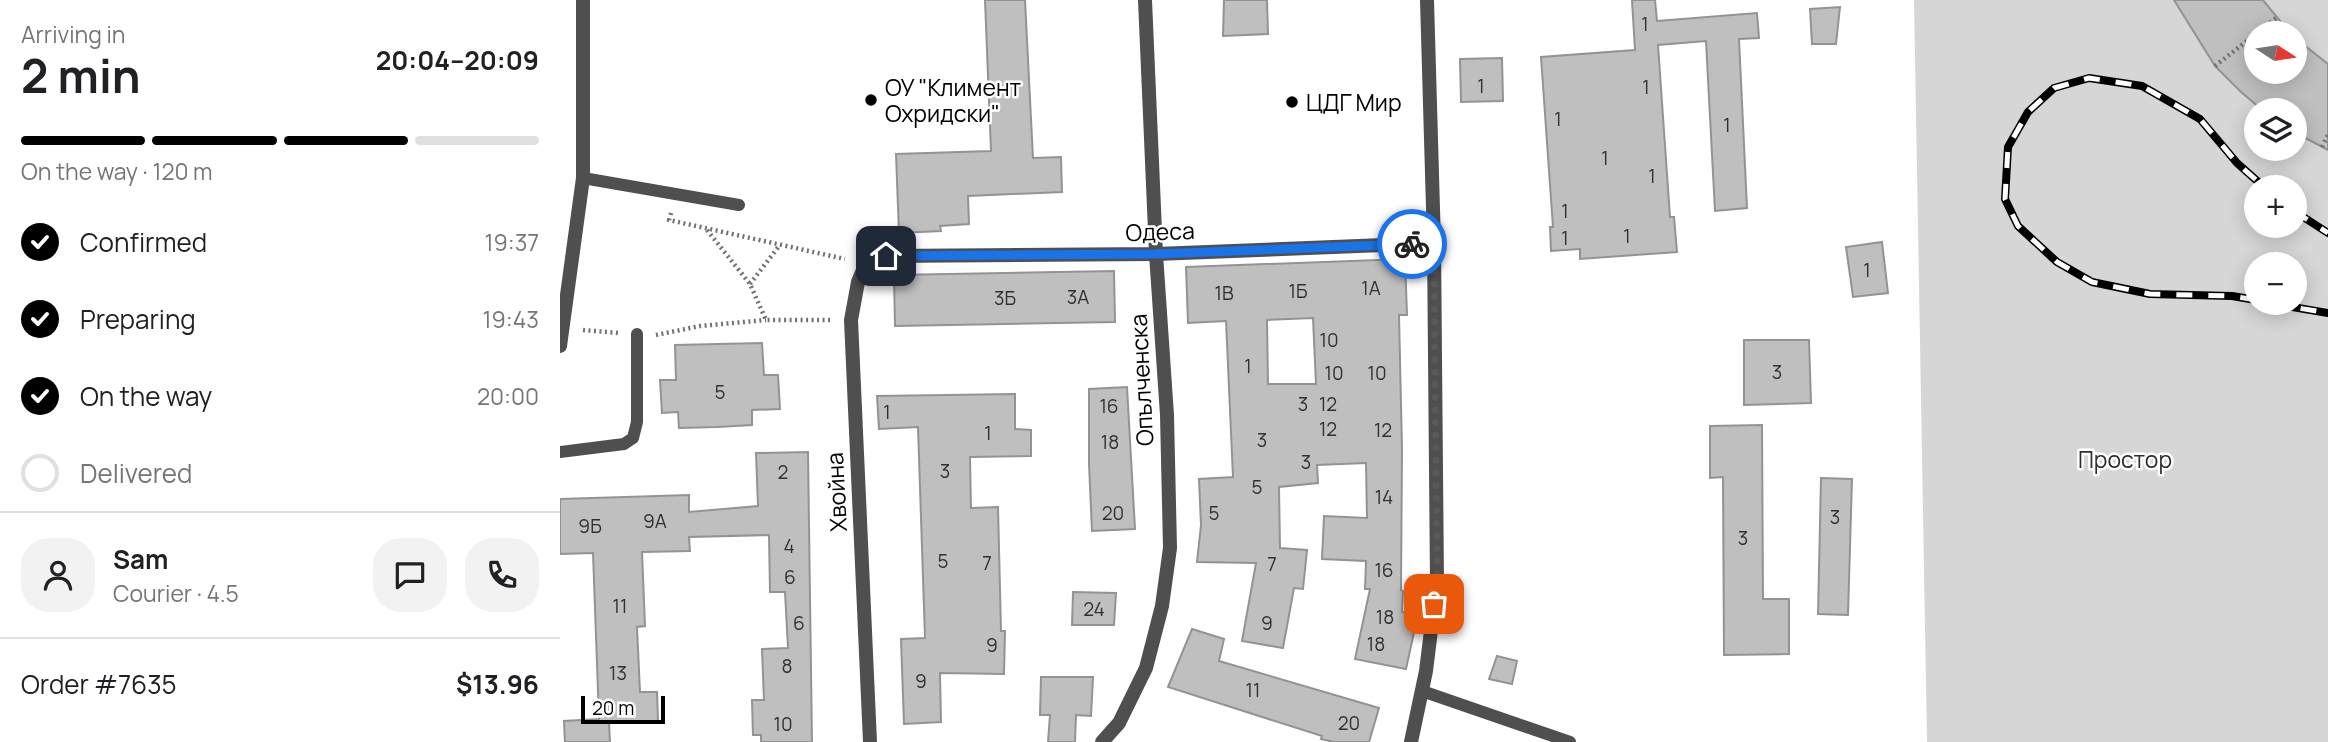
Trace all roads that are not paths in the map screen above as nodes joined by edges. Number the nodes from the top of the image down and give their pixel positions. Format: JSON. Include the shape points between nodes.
{"nodes":[{"id":1,"x":583,"y":0,"type":"edge"},
{"id":2,"x":1145,"y":0,"type":"edge"},
{"id":3,"x":1427,"y":0,"type":"edge"},
{"id":4,"x":583,"y":178,"type":"junction"},
{"id":5,"x":739,"y":205,"type":"dead end"},
{"id":6,"x":1434,"y":243,"type":"junction"},
{"id":7,"x":1156,"y":254,"type":"junction"},
{"id":8,"x":866,"y":263,"type":"joint"},
{"id":9,"x":637,"y":334,"type":"road end"},
{"id":10,"x":560,"y":346,"type":"edge"},
{"id":11,"x":560,"y":452,"type":"edge"},
{"id":12,"x":1422,"y":691,"type":"junction"},
{"id":13,"x":870,"y":742,"type":"edge"},
{"id":14,"x":1102,"y":742,"type":"edge"},
{"id":15,"x":1410,"y":742,"type":"edge"},
{"id":16,"x":1570,"y":742,"type":"edge"}],
"edges":[{"from":1,"to":4,"type":"street"},
{"from":2,"to":7,"type":"street","name":"Опълченска"},
{"from":3,"to":6,"type":"street"},
{"from":4,"to":5,"type":"lane"},
{"from":4,"to":10,"type":"street"},
{"from":6,"to":7,"type":"street","name":"Одеса"},
{"from":6,"to":12,"type":"street","via":[[1437,582]]},
{"from":7,"to":8,"type":"street","name":"Одеса","via":[[886,256]]},
{"from":7,"to":14,"type":"street","name":"Опълченска","via":[[1170,548],[1162,606],[1146,668],[1119,723]]},
{"from":8,"to":13,"type":"street","name":"Хвойна","via":[[851,320]]},
{"from":9,"to":11,"type":"lane","via":[[633,438],[624,444]]},
{"from":12,"to":15,"type":"street"},
{"from":12,"to":16,"type":"lane"}]}
